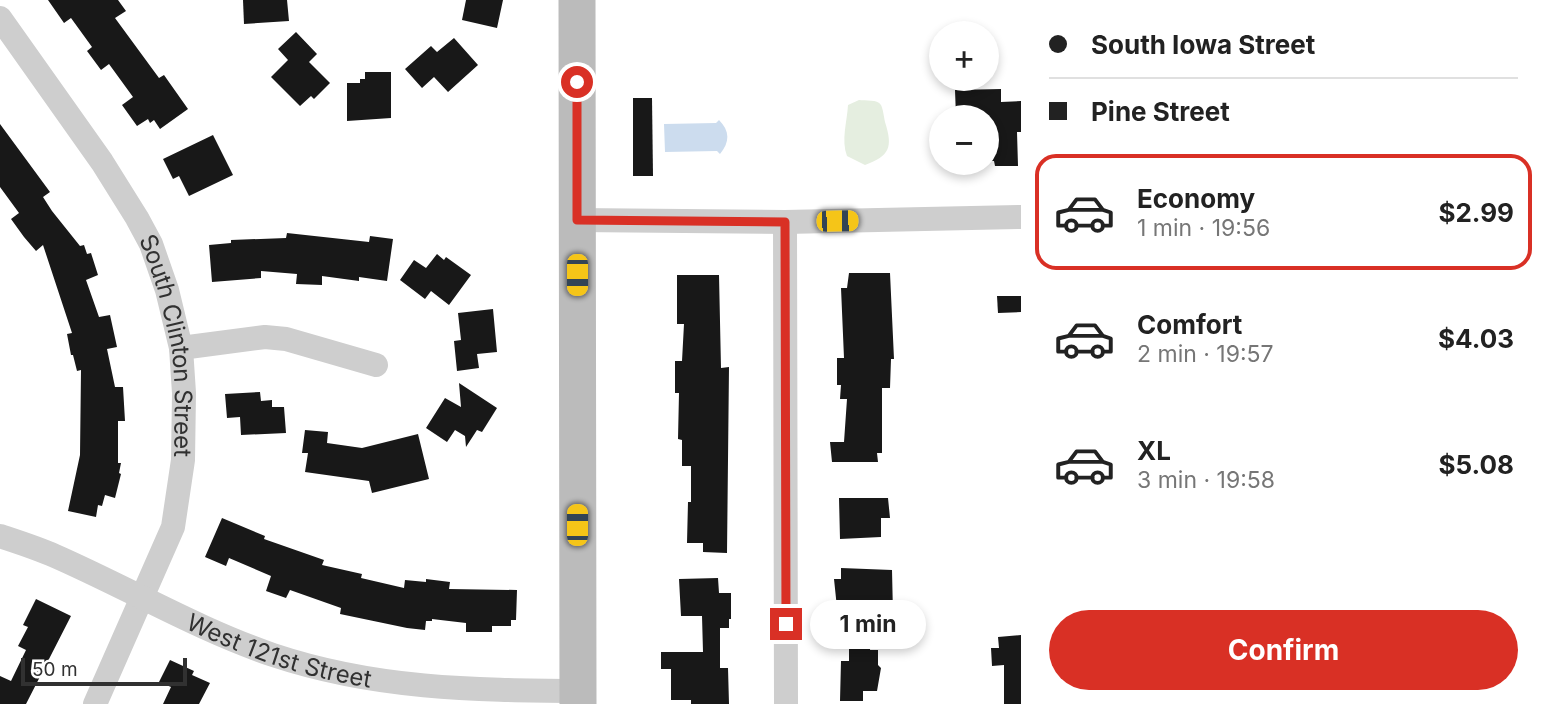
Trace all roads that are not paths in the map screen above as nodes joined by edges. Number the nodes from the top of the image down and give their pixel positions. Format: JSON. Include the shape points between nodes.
{"nodes":[{"id":1,"x":578,"y":0,"type":"edge"},
{"id":2,"x":0,"y":18,"type":"edge"},
{"id":3,"x":1021,"y":217,"type":"edge"},
{"id":4,"x":577,"y":220,"type":"junction"},
{"id":5,"x":785,"y":222,"type":"junction"},
{"id":6,"x":181,"y":348,"type":"junction"},
{"id":7,"x":376,"y":365,"type":"dead end"},
{"id":8,"x":0,"y":536,"type":"edge"},
{"id":9,"x":141,"y":599,"type":"junction"},
{"id":10,"x":407,"y":694,"type":"edge"},
{"id":11,"x":578,"y":698,"type":"edge"},
{"id":12,"x":95,"y":704,"type":"edge"},
{"id":13,"x":786,"y":704,"type":"edge"}],
"edges":[{"from":1,"to":4,"type":"street"},
{"from":2,"to":6,"type":"street","name":"South Clinton Street","via":[[102,162],[151,244]]},
{"from":3,"to":5,"type":"street"},
{"from":4,"to":5,"type":"street"},
{"from":4,"to":11,"type":"street"},
{"from":5,"to":13,"type":"street"},
{"from":6,"to":7,"type":"street","via":[[265,337]]},
{"from":6,"to":9,"type":"street","name":"South Clinton Street","via":[[184,407],[179,495],[173,527]]},
{"from":8,"to":9,"type":"street","name":"West 121st Street","via":[[54,555]]},
{"from":9,"to":10,"type":"street","name":"West 121st Street","via":[[272,655]]},
{"from":9,"to":12,"type":"street","name":"South Clinton Street"},
{"from":10,"to":11,"type":"street","name":"West 121st Street","via":[[460,690]]}]}
